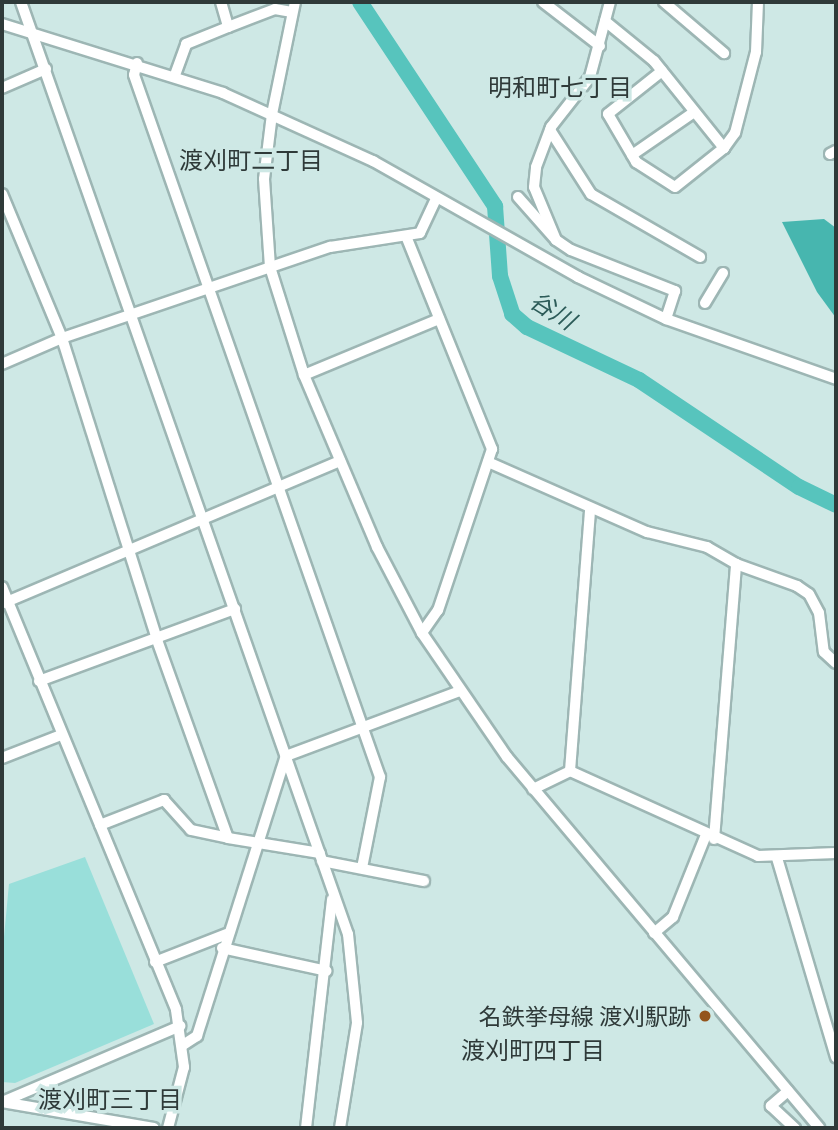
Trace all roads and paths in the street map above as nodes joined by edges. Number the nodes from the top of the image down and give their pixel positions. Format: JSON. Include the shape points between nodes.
{"nodes":[{"id":1,"x":21,"y":2,"type":"edge"},
{"id":2,"x":221,"y":2,"type":"edge"},
{"id":3,"x":543,"y":2,"type":"edge"},
{"id":4,"x":610,"y":2,"type":"edge"},
{"id":5,"x":664,"y":2,"type":"edge"},
{"id":6,"x":686,"y":2,"type":"edge"},
{"id":7,"x":758,"y":2,"type":"edge"},
{"id":8,"x":294,"y":7,"type":"edge"},
{"id":9,"x":677,"y":13,"type":"junction"},
{"id":10,"x":605,"y":21,"type":"junction"},
{"id":11,"x":2,"y":24,"type":"edge"},
{"id":12,"x":228,"y":27,"type":"junction"},
{"id":13,"x":32,"y":34,"type":"junction"},
{"id":14,"x":600,"y":46,"type":"junction"},
{"id":15,"x":724,"y":53,"type":"dead end"},
{"id":16,"x":137,"y":63,"type":"junction"},
{"id":17,"x":46,"y":69,"type":"junction"},
{"id":18,"x":662,"y":71,"type":"junction"},
{"id":19,"x":175,"y":75,"type":"junction"},
{"id":20,"x":2,"y":88,"type":"edge"},
{"id":21,"x":694,"y":113,"type":"junction"},
{"id":22,"x":272,"y":114,"type":"junction"},
{"id":23,"x":550,"y":130,"type":"junction"},
{"id":24,"x":724,"y":148,"type":"junction"},
{"id":25,"x":632,"y":155,"type":"junction"},
{"id":26,"x":2,"y":194,"type":"edge"},
{"id":27,"x":518,"y":197,"type":"dead end"},
{"id":28,"x":436,"y":198,"type":"junction"},
{"id":29,"x":406,"y":236,"type":"junction"},
{"id":30,"x":556,"y":240,"type":"junction"},
{"id":31,"x":700,"y":257,"type":"dead end"},
{"id":32,"x":270,"y":267,"type":"junction"},
{"id":33,"x":723,"y":273,"type":"dead end"},
{"id":34,"x":209,"y":290,"type":"junction"},
{"id":35,"x":705,"y":303,"type":"dead end"},
{"id":36,"x":131,"y":316,"type":"junction"},
{"id":37,"x":439,"y":319,"type":"junction"},
{"id":38,"x":666,"y":319,"type":"junction"},
{"id":39,"x":62,"y":338,"type":"junction"},
{"id":40,"x":2,"y":364,"type":"edge"},
{"id":41,"x":304,"y":375,"type":"junction"},
{"id":42,"x":836,"y":379,"type":"edge"},
{"id":43,"x":340,"y":461,"type":"junction"},
{"id":44,"x":488,"y":462,"type":"junction"},
{"id":45,"x":278,"y":485,"type":"junction"},
{"id":46,"x":590,"y":509,"type":"junction"},
{"id":47,"x":203,"y":517,"type":"junction"},
{"id":48,"x":128,"y":551,"type":"junction"},
{"id":49,"x":736,"y":564,"type":"junction"},
{"id":50,"x":2,"y":587,"type":"edge"},
{"id":51,"x":5,"y":602,"type":"edge"},
{"id":52,"x":235,"y":609,"type":"junction"},
{"id":53,"x":422,"y":633,"type":"junction"},
{"id":54,"x":157,"y":640,"type":"junction"},
{"id":55,"x":836,"y":663,"type":"edge"},
{"id":56,"x":38,"y":681,"type":"junction"},
{"id":57,"x":460,"y":691,"type":"junction"},
{"id":58,"x":362,"y":727,"type":"junction"},
{"id":59,"x":61,"y":735,"type":"junction"},
{"id":60,"x":286,"y":756,"type":"junction"},
{"id":61,"x":2,"y":758,"type":"edge"},
{"id":62,"x":570,"y":771,"type":"junction"},
{"id":63,"x":533,"y":789,"type":"junction"},
{"id":64,"x":100,"y":825,"type":"junction"},
{"id":65,"x":710,"y":837,"type":"junction"},
{"id":66,"x":228,"y":838,"type":"junction"},
{"id":67,"x":256,"y":844,"type":"junction"},
{"id":68,"x":836,"y":853,"type":"edge"},
{"id":69,"x":321,"y":857,"type":"junction"},
{"id":70,"x":777,"y":858,"type":"junction"},
{"id":71,"x":362,"y":868,"type":"junction"},
{"id":72,"x":424,"y":881,"type":"dead end"},
{"id":73,"x":333,"y":893,"type":"junction"},
{"id":74,"x":654,"y":933,"type":"junction"},
{"id":75,"x":227,"y":934,"type":"junction"},
{"id":76,"x":222,"y":948,"type":"junction"},
{"id":77,"x":156,"y":962,"type":"junction"},
{"id":78,"x":327,"y":971,"type":"junction"},
{"id":79,"x":180,"y":1026,"type":"junction"},
{"id":80,"x":183,"y":1045,"type":"junction"},
{"id":81,"x":836,"y":1057,"type":"edge"},
{"id":82,"x":789,"y":1091,"type":"junction"},
{"id":83,"x":2,"y":1102,"type":"edge"},
{"id":84,"x":99,"y":1123,"type":"edge"},
{"id":85,"x":154,"y":1128,"type":"edge"},
{"id":86,"x":168,"y":1128,"type":"edge"},
{"id":87,"x":306,"y":1128,"type":"edge"},
{"id":88,"x":341,"y":1128,"type":"edge"},
{"id":89,"x":795,"y":1128,"type":"edge"},
{"id":90,"x":819,"y":1128,"type":"edge"}],
"edges":[{"from":1,"to":13,"type":"street"},
{"from":2,"to":12,"type":"street"},
{"from":3,"to":14,"type":"street"},
{"from":4,"to":10,"type":"street"},
{"from":5,"to":9,"type":"street"},
{"from":6,"to":9,"type":"street"},
{"from":7,"to":24,"type":"street","via":[[756,52],[735,132]]},
{"from":8,"to":12,"type":"street","via":[[275,9]]},
{"from":8,"to":22,"type":"street"},
{"from":9,"to":15,"type":"street"},
{"from":10,"to":14,"type":"street"},
{"from":10,"to":18,"type":"street"},
{"from":11,"to":13,"type":"street"},
{"from":12,"to":19,"type":"street","via":[[186,44]]},
{"from":13,"to":16,"type":"street"},
{"from":13,"to":17,"type":"street"},
{"from":14,"to":23,"type":"street","via":[[590,77]]},
{"from":16,"to":19,"type":"street"},
{"from":16,"to":34,"type":"street","via":[[134,75]]},
{"from":17,"to":20,"type":"street"},
{"from":17,"to":36,"type":"street"},
{"from":18,"to":21,"type":"street"},
{"from":18,"to":25,"type":"street","via":[[608,114]]},
{"from":19,"to":22,"type":"street"},
{"from":21,"to":24,"type":"street"},
{"from":21,"to":25,"type":"street"},
{"from":22,"to":28,"type":"street","via":[[373,161]]},
{"from":22,"to":32,"type":"street","via":[[264,179]]},
{"from":23,"to":30,"type":"street","via":[[539,155],[534,187]]},
{"from":23,"to":31,"type":"street","via":[[591,194]]},
{"from":24,"to":25,"type":"street","via":[[675,187],[642,169]]},
{"from":26,"to":39,"type":"street"},
{"from":27,"to":30,"type":"street"},
{"from":28,"to":29,"type":"street","via":[[420,233]]},
{"from":28,"to":38,"type":"street"},
{"from":29,"to":32,"type":"street","via":[[330,247]]},
{"from":29,"to":37,"type":"street"},
{"from":30,"to":38,"type":"street","via":[[675,291]]},
{"from":32,"to":34,"type":"street"},
{"from":32,"to":41,"type":"street"},
{"from":33,"to":35,"type":"street"},
{"from":34,"to":36,"type":"street"},
{"from":34,"to":45,"type":"street"},
{"from":36,"to":39,"type":"street"},
{"from":36,"to":47,"type":"street"},
{"from":37,"to":41,"type":"street"},
{"from":37,"to":44,"type":"street","via":[[491,440]]},
{"from":38,"to":42,"type":"street"},
{"from":39,"to":40,"type":"street"},
{"from":39,"to":48,"type":"street"},
{"from":41,"to":43,"type":"street"},
{"from":43,"to":45,"type":"street"},
{"from":43,"to":53,"type":"street","via":[[377,547]]},
{"from":44,"to":46,"type":"street"},
{"from":44,"to":53,"type":"street","via":[[438,610]]},
{"from":45,"to":47,"type":"street"},
{"from":45,"to":58,"type":"street"},
{"from":46,"to":49,"type":"street","via":[[646,532],[708,547]]},
{"from":46,"to":62,"type":"street"},
{"from":47,"to":48,"type":"street"},
{"from":47,"to":52,"type":"street"},
{"from":48,"to":51,"type":"street"},
{"from":48,"to":54,"type":"street"},
{"from":49,"to":55,"type":"street","via":[[810,594],[819,612],[824,652]]},
{"from":49,"to":65,"type":"street"},
{"from":50,"to":51,"type":"street"},
{"from":51,"to":56,"type":"street"},
{"from":52,"to":54,"type":"street"},
{"from":52,"to":60,"type":"street"},
{"from":53,"to":57,"type":"street"},
{"from":54,"to":56,"type":"street"},
{"from":54,"to":66,"type":"street"},
{"from":56,"to":59,"type":"street"},
{"from":57,"to":58,"type":"street"},
{"from":57,"to":63,"type":"street"},
{"from":58,"to":60,"type":"street"},
{"from":58,"to":71,"type":"street","via":[[380,777]]},
{"from":59,"to":61,"type":"street"},
{"from":59,"to":64,"type":"street"},
{"from":60,"to":67,"type":"street"},
{"from":60,"to":69,"type":"street"},
{"from":62,"to":63,"type":"street"},
{"from":62,"to":65,"type":"street"},
{"from":63,"to":74,"type":"street"},
{"from":64,"to":66,"type":"street","via":[[164,800],[191,830]]},
{"from":64,"to":77,"type":"street"},
{"from":65,"to":70,"type":"street","via":[[758,856]]},
{"from":65,"to":74,"type":"street","via":[[673,917]]},
{"from":66,"to":67,"type":"street"},
{"from":67,"to":69,"type":"street"},
{"from":67,"to":75,"type":"street"},
{"from":68,"to":70,"type":"street"},
{"from":69,"to":71,"type":"street"},
{"from":69,"to":73,"type":"street"},
{"from":70,"to":81,"type":"street"},
{"from":71,"to":72,"type":"street"},
{"from":73,"to":78,"type":"street"},
{"from":73,"to":88,"type":"street","via":[[353,957],[357,1010]]},
{"from":74,"to":82,"type":"street"},
{"from":75,"to":76,"type":"street"},
{"from":75,"to":77,"type":"street"},
{"from":76,"to":78,"type":"street"},
{"from":76,"to":80,"type":"street","via":[[197,1036]]},
{"from":77,"to":79,"type":"street"},
{"from":78,"to":87,"type":"street"},
{"from":79,"to":80,"type":"street"},
{"from":79,"to":83,"type":"street"},
{"from":80,"to":86,"type":"street","via":[[179,1093]]},
{"from":82,"to":89,"type":"street","via":[[771,1106]]},
{"from":82,"to":90,"type":"street"},
{"from":83,"to":84,"type":"street"},
{"from":84,"to":85,"type":"street"}]}
